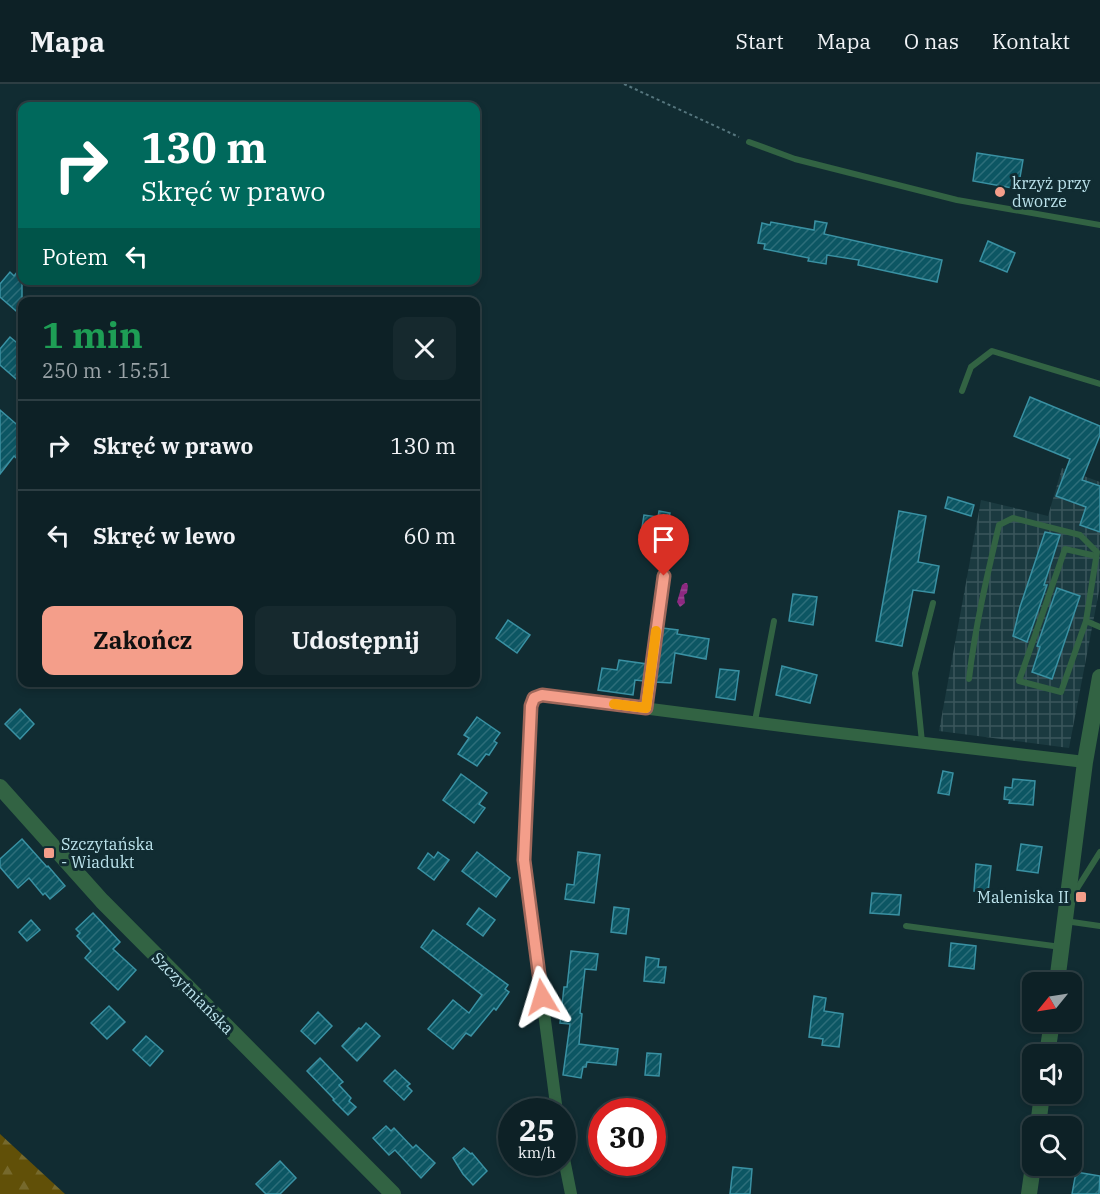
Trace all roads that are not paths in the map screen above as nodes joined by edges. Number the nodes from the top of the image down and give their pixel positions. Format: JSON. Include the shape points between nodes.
{"nodes":[{"id":1,"x":749,"y":142,"type":"road end"},
{"id":2,"x":1100,"y":225,"type":"edge"},
{"id":3,"x":1100,"y":384,"type":"edge"},
{"id":4,"x":962,"y":391,"type":"dead end"},
{"id":5,"x":1090,"y":545,"type":"junction"},
{"id":6,"x":1100,"y":546,"type":"edge"},
{"id":7,"x":1096,"y":556,"type":"junction"},
{"id":8,"x":664,"y":576,"type":"dead end"},
{"id":9,"x":933,"y":603,"type":"dead end"},
{"id":10,"x":774,"y":621,"type":"dead end"},
{"id":11,"x":1086,"y":621,"type":"junction"},
{"id":12,"x":1100,"y":627,"type":"edge"},
{"id":13,"x":1100,"y":677,"type":"edge"},
{"id":14,"x":969,"y":679,"type":"dead end"},
{"id":15,"x":646,"y":708,"type":"junction"},
{"id":16,"x":754,"y":722,"type":"junction"},
{"id":17,"x":922,"y":743,"type":"junction"},
{"id":18,"x":1085,"y":762,"type":"junction"},
{"id":19,"x":0,"y":787,"type":"edge"},
{"id":20,"x":1100,"y":852,"type":"edge"},
{"id":21,"x":1066,"y":913,"type":"junction"},
{"id":22,"x":906,"y":926,"type":"dead end"},
{"id":23,"x":1100,"y":926,"type":"edge"},
{"id":24,"x":1061,"y":947,"type":"junction"},
{"id":25,"x":1058,"y":972,"type":"edge"},
{"id":26,"x":555,"y":1098,"type":"edge"},
{"id":27,"x":568,"y":1176,"type":"edge"},
{"id":28,"x":1032,"y":1176,"type":"edge"},
{"id":29,"x":393,"y":1194,"type":"edge"},
{"id":30,"x":572,"y":1194,"type":"edge"},
{"id":31,"x":1029,"y":1194,"type":"edge"}],
"edges":[{"from":1,"to":2,"type":"lane","via":[[795,159],[957,200]]},
{"from":3,"to":4,"type":"lane","via":[[992,351],[971,367]]},
{"from":5,"to":6,"type":"lane"},
{"from":5,"to":7,"type":"lane"},
{"from":5,"to":14,"type":"lane","via":[[1080,535],[1013,518],[999,525]]},
{"from":7,"to":11,"type":"lane"},
{"from":7,"to":11,"type":"lane","via":[[1065,549],[1019,681],[1061,692]]},
{"from":8,"to":15,"type":"lane"},
{"from":9,"to":17,"type":"lane","via":[[915,673]]},
{"from":10,"to":16,"type":"lane"},
{"from":11,"to":12,"type":"lane"},
{"from":13,"to":18,"type":"street"},
{"from":15,"to":16,"type":"street"},
{"from":15,"to":26,"type":"street","via":[[542,695],[534,698],[531,706],[524,860]]},
{"from":16,"to":17,"type":"street"},
{"from":17,"to":18,"type":"street"},
{"from":18,"to":21,"type":"street"},
{"from":19,"to":29,"type":"street","name":"Szczytniańska","via":[[102,901]]},
{"from":20,"to":21,"type":"lane"},
{"from":21,"to":23,"type":"lane"},
{"from":21,"to":24,"type":"street"},
{"from":22,"to":24,"type":"lane"},
{"from":24,"to":25,"type":"street"},
{"from":27,"to":30,"type":"street"},
{"from":28,"to":31,"type":"street"}]}
